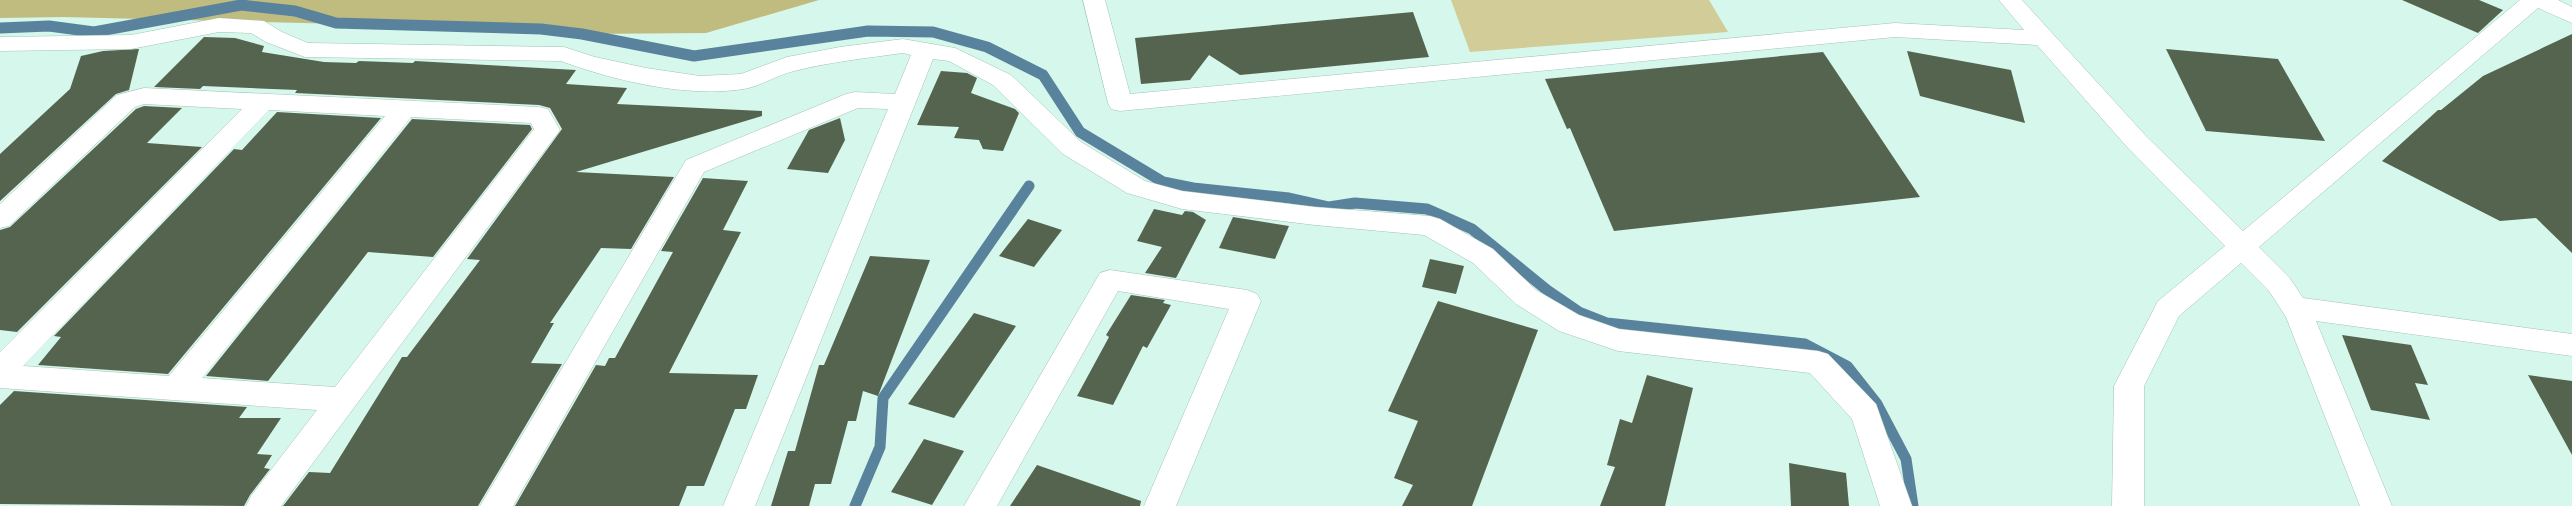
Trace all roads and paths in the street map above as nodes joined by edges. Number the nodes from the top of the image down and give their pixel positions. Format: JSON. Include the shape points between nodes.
{"nodes":[{"id":1,"x":1094,"y":0,"type":"edge"},
{"id":2,"x":2010,"y":0,"type":"edge"},
{"id":3,"x":2534,"y":0,"type":"edge"},
{"id":4,"x":2540,"y":0,"type":"edge"},
{"id":5,"x":2572,"y":16,"type":"edge"},
{"id":6,"x":2044,"y":38,"type":"junction"},
{"id":7,"x":0,"y":44,"type":"edge"},
{"id":8,"x":925,"y":50,"type":"junction"},
{"id":9,"x":263,"y":102,"type":"junction"},
{"id":10,"x":904,"y":102,"type":"junction"},
{"id":11,"x":404,"y":109,"type":"junction"},
{"id":12,"x":0,"y":219,"type":"edge"},
{"id":13,"x":2241,"y":248,"type":"junction"},
{"id":14,"x":2294,"y":307,"type":"junction"},
{"id":15,"x":2572,"y":344,"type":"edge"},
{"id":16,"x":0,"y":371,"type":"edge"},
{"id":17,"x":0,"y":376,"type":"edge"},
{"id":18,"x":177,"y":388,"type":"junction"},
{"id":19,"x":342,"y":400,"type":"junction"},
{"id":20,"x":262,"y":506,"type":"edge"},
{"id":21,"x":496,"y":506,"type":"edge"},
{"id":22,"x":739,"y":506,"type":"edge"},
{"id":23,"x":980,"y":506,"type":"edge"},
{"id":24,"x":1160,"y":506,"type":"edge"},
{"id":25,"x":1896,"y":506,"type":"edge"},
{"id":26,"x":2128,"y":506,"type":"edge"},
{"id":27,"x":2376,"y":506,"type":"edge"}],
"edges":[{"from":1,"to":6,"type":"street","via":[[1120,103],[1895,30]]},
{"from":2,"to":6,"type":"street"},
{"from":3,"to":13,"type":"street"},
{"from":4,"to":5,"type":"street"},
{"from":6,"to":13,"type":"street","via":[[2137,142]]},
{"from":7,"to":8,"type":"street","via":[[131,42],[219,25],[256,26],[305,50],[564,54],[646,76],[700,84],[744,82],[787,65],[840,54],[903,46]]},
{"from":8,"to":10,"type":"street"},
{"from":8,"to":25,"type":"street","via":[[955,55],[1002,80],[1072,148],[1136,187],[1182,200],[1430,226],[1483,256],[1526,297],[1569,323],[1618,340],[1818,362],[1865,413]]},
{"from":9,"to":11,"type":"street"},
{"from":9,"to":12,"type":"street","via":[[144,96],[126,101]]},
{"from":9,"to":16,"type":"street"},
{"from":10,"to":21,"type":"street","via":[[855,100],[695,166]]},
{"from":10,"to":22,"type":"street"},
{"from":11,"to":18,"type":"street"},
{"from":11,"to":19,"type":"street","via":[[539,115],[547,130]]},
{"from":13,"to":14,"type":"street","via":[[2279,284]]},
{"from":13,"to":26,"type":"street","via":[[2168,309],[2129,386]]},
{"from":14,"to":15,"type":"street"},
{"from":14,"to":27,"type":"street"},
{"from":17,"to":18,"type":"street"},
{"from":18,"to":19,"type":"street"},
{"from":19,"to":20,"type":"street"},
{"from":23,"to":24,"type":"street","via":[[1110,280],[1247,301]]}]}
